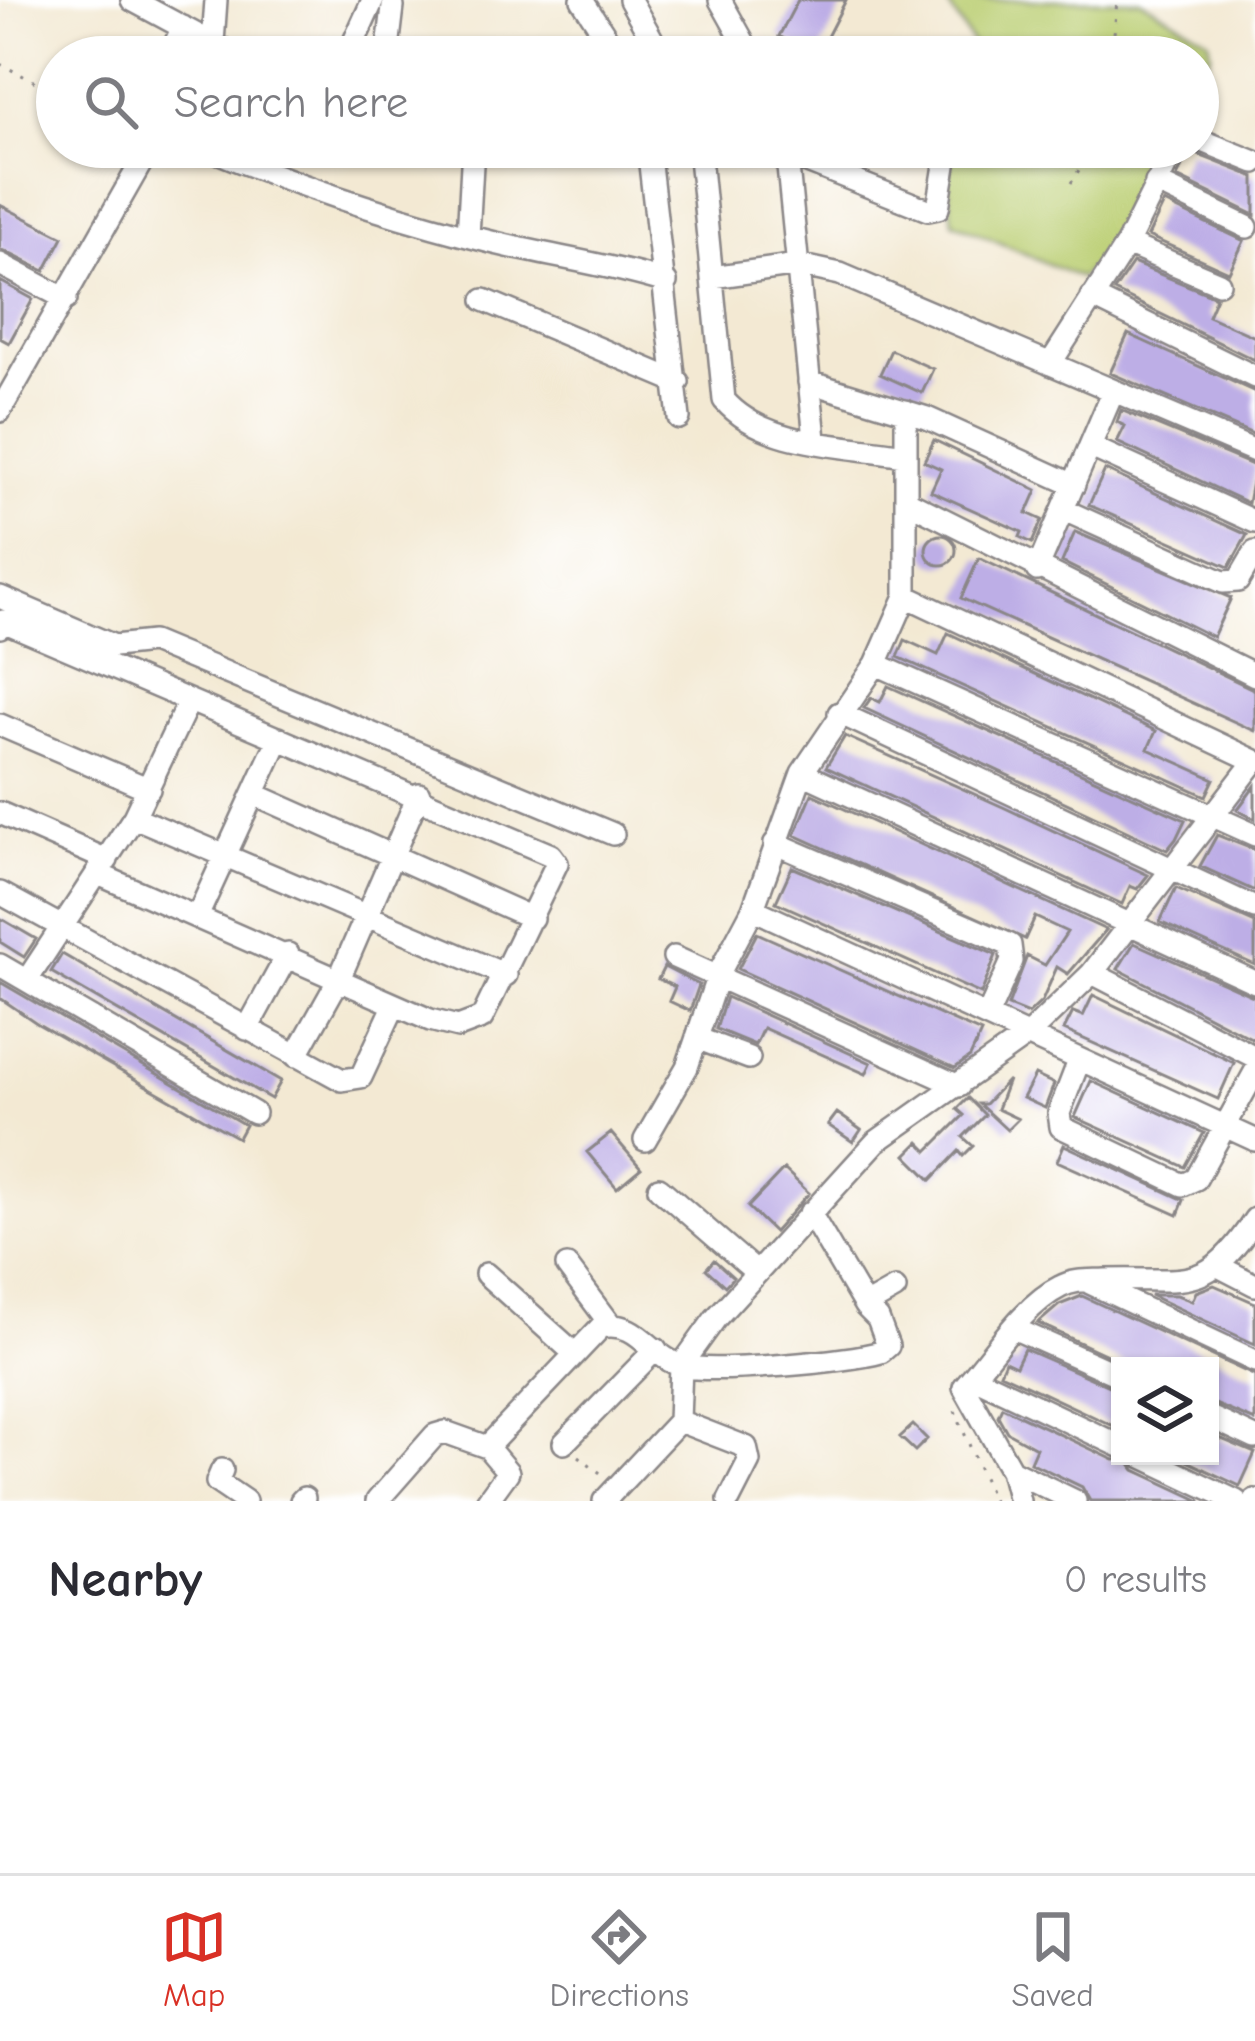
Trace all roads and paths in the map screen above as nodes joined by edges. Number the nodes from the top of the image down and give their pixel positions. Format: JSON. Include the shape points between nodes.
{"nodes":[{"id":1,"x":132,"y":0,"type":"edge"},
{"id":2,"x":217,"y":0,"type":"edge"},
{"id":3,"x":582,"y":0,"type":"edge"},
{"id":4,"x":629,"y":0,"type":"edge"},
{"id":5,"x":720,"y":0,"type":"edge"},
{"id":6,"x":1117,"y":0,"type":"edge"},
{"id":7,"x":383,"y":4,"type":"edge"},
{"id":8,"x":184,"y":27,"type":"junction"},
{"id":9,"x":180,"y":36,"type":"edge"},
{"id":10,"x":200,"y":36,"type":"edge"},
{"id":11,"x":225,"y":36,"type":"edge"},
{"id":12,"x":361,"y":36,"type":"edge"},
{"id":13,"x":391,"y":36,"type":"edge"},
{"id":14,"x":605,"y":36,"type":"edge"},
{"id":15,"x":650,"y":36,"type":"edge"},
{"id":16,"x":740,"y":36,"type":"edge"},
{"id":17,"x":1114,"y":36,"type":"edge"},
{"id":18,"x":0,"y":64,"type":"edge"},
{"id":19,"x":36,"y":82,"type":"edge"},
{"id":20,"x":1219,"y":147,"type":"edge"},
{"id":21,"x":1255,"y":162,"type":"edge"},
{"id":22,"x":138,"y":168,"type":"edge"},
{"id":23,"x":259,"y":168,"type":"edge"},
{"id":24,"x":472,"y":168,"type":"edge"},
{"id":25,"x":651,"y":168,"type":"edge"},
{"id":26,"x":701,"y":168,"type":"edge"},
{"id":27,"x":789,"y":168,"type":"edge"},
{"id":28,"x":828,"y":168,"type":"edge"},
{"id":29,"x":945,"y":168,"type":"edge"},
{"id":30,"x":1080,"y":168,"type":"edge"},
{"id":31,"x":1164,"y":168,"type":"edge"},
{"id":32,"x":1071,"y":183,"type":"dead end"},
{"id":33,"x":1156,"y":183,"type":"junction"},
{"id":34,"x":1247,"y":227,"type":"dead end"},
{"id":35,"x":468,"y":236,"type":"junction"},
{"id":36,"x":1126,"y":244,"type":"junction"},
{"id":37,"x":0,"y":264,"type":"edge"},
{"id":38,"x":798,"y":265,"type":"junction"},
{"id":39,"x":712,"y":278,"type":"junction"},
{"id":40,"x":666,"y":282,"type":"junction"},
{"id":41,"x":1220,"y":283,"type":"dead end"},
{"id":42,"x":1092,"y":297,"type":"junction"},
{"id":43,"x":66,"y":298,"type":"junction"},
{"id":44,"x":484,"y":300,"type":"dead end"},
{"id":45,"x":1050,"y":364,"type":"junction"},
{"id":46,"x":1255,"y":377,"type":"edge"},
{"id":47,"x":678,"y":382,"type":"junction"},
{"id":48,"x":809,"y":382,"type":"junction"},
{"id":49,"x":1113,"y":392,"type":"junction"},
{"id":50,"x":0,"y":411,"type":"edge"},
{"id":51,"x":906,"y":411,"type":"junction"},
{"id":52,"x":679,"y":418,"type":"dead end"},
{"id":53,"x":815,"y":439,"type":"junction"},
{"id":54,"x":1091,"y":447,"type":"junction"},
{"id":55,"x":1255,"y":451,"type":"edge"},
{"id":56,"x":904,"y":455,"type":"junction"},
{"id":57,"x":1074,"y":484,"type":"junction"},
{"id":58,"x":907,"y":501,"type":"junction"},
{"id":59,"x":1064,"y":510,"type":"junction"},
{"id":60,"x":1255,"y":522,"type":"edge"},
{"id":61,"x":1255,"y":552,"type":"edge"},
{"id":62,"x":1037,"y":570,"type":"junction"},
{"id":63,"x":906,"y":596,"type":"junction"},
{"id":64,"x":3,"y":612,"type":"edge"},
{"id":65,"x":876,"y":664,"type":"junction"},
{"id":66,"x":1255,"y":675,"type":"edge"},
{"id":67,"x":189,"y":701,"type":"junction"},
{"id":68,"x":839,"y":713,"type":"junction"},
{"id":69,"x":0,"y":725,"type":"edge"},
{"id":70,"x":279,"y":738,"type":"junction"},
{"id":71,"x":1255,"y":761,"type":"edge"},
{"id":72,"x":802,"y":773,"type":"junction"},
{"id":73,"x":148,"y":789,"type":"junction"},
{"id":74,"x":254,"y":794,"type":"junction"},
{"id":75,"x":419,"y":794,"type":"junction"},
{"id":76,"x":0,"y":813,"type":"edge"},
{"id":77,"x":1211,"y":816,"type":"junction"},
{"id":78,"x":134,"y":818,"type":"junction"},
{"id":79,"x":613,"y":834,"type":"dead end"},
{"id":80,"x":1255,"y":835,"type":"edge"},
{"id":81,"x":775,"y":843,"type":"junction"},
{"id":82,"x":226,"y":854,"type":"junction"},
{"id":83,"x":389,"y":856,"type":"junction"},
{"id":84,"x":103,"y":867,"type":"junction"},
{"id":85,"x":1171,"y":870,"type":"junction"},
{"id":86,"x":0,"y":893,"type":"edge"},
{"id":87,"x":1255,"y":908,"type":"edge"},
{"id":88,"x":753,"y":909,"type":"junction"},
{"id":89,"x":366,"y":916,"type":"junction"},
{"id":90,"x":197,"y":917,"type":"junction"},
{"id":91,"x":532,"y":918,"type":"junction"},
{"id":92,"x":1129,"y":926,"type":"junction"},
{"id":93,"x":61,"y":930,"type":"junction"},
{"id":94,"x":287,"y":954,"type":"junction"},
{"id":95,"x":674,"y":957,"type":"dead end"},
{"id":96,"x":0,"y":965,"type":"edge"},
{"id":97,"x":1092,"y":973,"type":"junction"},
{"id":98,"x":506,"y":975,"type":"junction"},
{"id":99,"x":718,"y":975,"type":"junction"},
{"id":100,"x":339,"y":979,"type":"junction"},
{"id":101,"x":27,"y":980,"type":"junction"},
{"id":102,"x":1255,"y":982,"type":"edge"},
{"id":103,"x":394,"y":1006,"type":"junction"},
{"id":104,"x":988,"y":1014,"type":"junction"},
{"id":105,"x":247,"y":1029,"type":"junction"},
{"id":106,"x":1029,"y":1034,"type":"junction"},
{"id":107,"x":699,"y":1039,"type":"junction"},
{"id":108,"x":296,"y":1056,"type":"junction"},
{"id":109,"x":749,"y":1058,"type":"dead end"},
{"id":110,"x":1255,"y":1058,"type":"edge"},
{"id":111,"x":1079,"y":1060,"type":"junction"},
{"id":112,"x":1255,"y":1072,"type":"edge"},
{"id":113,"x":959,"y":1086,"type":"junction"},
{"id":114,"x":254,"y":1113,"type":"dead end"},
{"id":115,"x":1239,"y":1133,"type":"edge"},
{"id":116,"x":645,"y":1140,"type":"dead end"},
{"id":117,"x":659,"y":1188,"type":"dead end"},
{"id":118,"x":810,"y":1213,"type":"junction"},
{"id":119,"x":1255,"y":1219,"type":"edge"},
{"id":120,"x":567,"y":1267,"type":"dead end"},
{"id":121,"x":1220,"y":1267,"type":"junction"},
{"id":122,"x":756,"y":1272,"type":"junction"},
{"id":123,"x":487,"y":1274,"type":"dead end"},
{"id":124,"x":1084,"y":1280,"type":"junction"},
{"id":125,"x":1255,"y":1285,"type":"edge"},
{"id":126,"x":895,"y":1289,"type":"dead end"},
{"id":127,"x":865,"y":1306,"type":"junction"},
{"id":128,"x":611,"y":1325,"type":"junction"},
{"id":129,"x":1016,"y":1329,"type":"junction"},
{"id":130,"x":656,"y":1349,"type":"junction"},
{"id":131,"x":692,"y":1350,"type":"junction"},
{"id":132,"x":574,"y":1352,"type":"junction"},
{"id":133,"x":1255,"y":1361,"type":"edge"},
{"id":134,"x":1111,"y":1372,"type":"edge"},
{"id":135,"x":969,"y":1382,"type":"junction"},
{"id":136,"x":679,"y":1421,"type":"junction"},
{"id":137,"x":1219,"y":1421,"type":"edge"},
{"id":138,"x":1255,"y":1438,"type":"edge"},
{"id":139,"x":1111,"y":1442,"type":"edge"},
{"id":140,"x":564,"y":1443,"type":"dead end"},
{"id":141,"x":487,"y":1447,"type":"junction"},
{"id":142,"x":1160,"y":1465,"type":"edge"},
{"id":143,"x":222,"y":1470,"type":"dead end"},
{"id":144,"x":1011,"y":1470,"type":"junction"},
{"id":145,"x":729,"y":1500,"type":"edge"},
{"id":146,"x":245,"y":1501,"type":"edge"},
{"id":147,"x":377,"y":1501,"type":"edge"},
{"id":148,"x":487,"y":1501,"type":"edge"},
{"id":149,"x":604,"y":1501,"type":"edge"},
{"id":150,"x":993,"y":1501,"type":"edge"},
{"id":151,"x":1019,"y":1501,"type":"edge"},
{"id":152,"x":1075,"y":1501,"type":"edge"},
{"id":153,"x":1236,"y":1501,"type":"edge"}],
"edges":[{"from":1,"to":8,"type":"street"},
{"from":2,"to":11,"type":"street"},
{"from":3,"to":14,"type":"street"},
{"from":4,"to":15,"type":"street"},
{"from":5,"to":16,"type":"street"},
{"from":6,"to":17,"type":"path"},
{"from":7,"to":12,"type":"street"},
{"from":7,"to":13,"type":"street"},
{"from":8,"to":9,"type":"street"},
{"from":8,"to":10,"type":"street"},
{"from":18,"to":19,"type":"path"},
{"from":20,"to":21,"type":"street"},
{"from":22,"to":43,"type":"street"},
{"from":23,"to":35,"type":"street"},
{"from":24,"to":35,"type":"street"},
{"from":25,"to":40,"type":"street"},
{"from":26,"to":39,"type":"street"},
{"from":27,"to":38,"type":"street"},
{"from":28,"to":29,"type":"street","via":[[928,210],[941,202]]},
{"from":30,"to":32,"type":"path"},
{"from":31,"to":33,"type":"street"},
{"from":33,"to":34,"type":"street"},
{"from":33,"to":36,"type":"street"},
{"from":35,"to":40,"type":"street"},
{"from":36,"to":41,"type":"street"},
{"from":36,"to":42,"type":"street"},
{"from":37,"to":43,"type":"street"},
{"from":38,"to":39,"type":"street"},
{"from":38,"to":45,"type":"street","via":[[879,290]]},
{"from":38,"to":48,"type":"street"},
{"from":39,"to":53,"type":"street","via":[[724,400],[763,429]]},
{"from":40,"to":47,"type":"street"},
{"from":42,"to":45,"type":"street"},
{"from":42,"to":46,"type":"street"},
{"from":43,"to":50,"type":"street"},
{"from":44,"to":47,"type":"street"},
{"from":45,"to":49,"type":"street"},
{"from":47,"to":52,"type":"street"},
{"from":48,"to":51,"type":"street"},
{"from":48,"to":53,"type":"street"},
{"from":49,"to":54,"type":"street"},
{"from":49,"to":55,"type":"street"},
{"from":51,"to":56,"type":"street"},
{"from":51,"to":57,"type":"street"},
{"from":53,"to":56,"type":"street"},
{"from":54,"to":57,"type":"street"},
{"from":54,"to":60,"type":"street"},
{"from":56,"to":58,"type":"street"},
{"from":57,"to":59,"type":"street"},
{"from":58,"to":62,"type":"street"},
{"from":58,"to":63,"type":"street"},
{"from":59,"to":61,"type":"street","via":[[1223,582],[1238,581]]},
{"from":59,"to":62,"type":"street"},
{"from":62,"to":66,"type":"street"},
{"from":63,"to":65,"type":"street"},
{"from":63,"to":71,"type":"street"},
{"from":64,"to":67,"type":"street"},
{"from":64,"to":79,"type":"street","via":[[114,646],[152,642]]},
{"from":65,"to":68,"type":"street"},
{"from":65,"to":77,"type":"street"},
{"from":67,"to":70,"type":"street"},
{"from":67,"to":73,"type":"street"},
{"from":68,"to":72,"type":"street"},
{"from":68,"to":85,"type":"street"},
{"from":69,"to":73,"type":"street"},
{"from":70,"to":74,"type":"street"},
{"from":70,"to":75,"type":"street"},
{"from":71,"to":77,"type":"street"},
{"from":72,"to":81,"type":"street"},
{"from":72,"to":92,"type":"street"},
{"from":73,"to":78,"type":"street"},
{"from":74,"to":82,"type":"street"},
{"from":74,"to":83,"type":"street"},
{"from":75,"to":83,"type":"street"},
{"from":75,"to":91,"type":"street","via":[[554,857]]},
{"from":76,"to":84,"type":"street"},
{"from":77,"to":80,"type":"street"},
{"from":77,"to":85,"type":"street"},
{"from":78,"to":82,"type":"street"},
{"from":78,"to":84,"type":"street"},
{"from":81,"to":88,"type":"street"},
{"from":81,"to":104,"type":"street","via":[[1010,946],[1012,961]]},
{"from":82,"to":89,"type":"street"},
{"from":82,"to":90,"type":"street"},
{"from":83,"to":89,"type":"street"},
{"from":83,"to":91,"type":"street"},
{"from":84,"to":90,"type":"street"},
{"from":84,"to":93,"type":"street"},
{"from":85,"to":87,"type":"street"},
{"from":85,"to":92,"type":"street"},
{"from":86,"to":93,"type":"street"},
{"from":88,"to":99,"type":"street"},
{"from":88,"to":104,"type":"street"},
{"from":89,"to":98,"type":"street"},
{"from":89,"to":100,"type":"street"},
{"from":90,"to":94,"type":"street"},
{"from":91,"to":98,"type":"street"},
{"from":92,"to":97,"type":"street"},
{"from":92,"to":102,"type":"street"},
{"from":93,"to":101,"type":"street"},
{"from":93,"to":105,"type":"street"},
{"from":94,"to":100,"type":"street"},
{"from":94,"to":105,"type":"street"},
{"from":95,"to":99,"type":"street"},
{"from":96,"to":101,"type":"street"},
{"from":97,"to":106,"type":"street"},
{"from":97,"to":110,"type":"street"},
{"from":98,"to":103,"type":"street","via":[[470,1025],[441,1024]]},
{"from":99,"to":107,"type":"street"},
{"from":99,"to":113,"type":"street"},
{"from":100,"to":103,"type":"street"},
{"from":100,"to":108,"type":"street"},
{"from":101,"to":114,"type":"street"},
{"from":103,"to":108,"type":"street","via":[[352,1082]]},
{"from":104,"to":106,"type":"street"},
{"from":105,"to":108,"type":"street"},
{"from":106,"to":111,"type":"street"},
{"from":106,"to":113,"type":"street"},
{"from":107,"to":109,"type":"street"},
{"from":107,"to":116,"type":"street"},
{"from":111,"to":115,"type":"street"},
{"from":111,"to":115,"type":"street","via":[[1059,1124],[1171,1183],[1196,1180]]},
{"from":112,"to":115,"type":"street"},
{"from":113,"to":118,"type":"street","via":[[889,1131]]},
{"from":117,"to":122,"type":"street"},
{"from":118,"to":122,"type":"street"},
{"from":118,"to":127,"type":"street"},
{"from":119,"to":121,"type":"street"},
{"from":120,"to":128,"type":"street"},
{"from":121,"to":124,"type":"street","via":[[1156,1284]]},
{"from":121,"to":125,"type":"street"},
{"from":122,"to":131,"type":"street"},
{"from":123,"to":132,"type":"street"},
{"from":124,"to":129,"type":"street","via":[[1058,1288]]},
{"from":124,"to":133,"type":"street"},
{"from":126,"to":127,"type":"street"},
{"from":127,"to":131,"type":"street","via":[[887,1335],[887,1348],[876,1354],[746,1366]]},
{"from":128,"to":130,"type":"street","via":[[628,1327]]},
{"from":128,"to":132,"type":"street"},
{"from":129,"to":134,"type":"street"},
{"from":129,"to":135,"type":"street"},
{"from":130,"to":131,"type":"street"},
{"from":130,"to":140,"type":"street"},
{"from":131,"to":136,"type":"street"},
{"from":132,"to":141,"type":"street"},
{"from":135,"to":139,"type":"street"},
{"from":135,"to":144,"type":"street"},
{"from":135,"to":150,"type":"path","via":[[952,1403]]},
{"from":136,"to":145,"type":"street","via":[[746,1447],[749,1461]]},
{"from":136,"to":149,"type":"street"},
{"from":137,"to":138,"type":"street"},
{"from":141,"to":147,"type":"street","via":[[441,1432]]},
{"from":141,"to":148,"type":"street","via":[[508,1475]]},
{"from":142,"to":153,"type":"street"},
{"from":143,"to":146,"type":"street","via":[[217,1482]]},
{"from":144,"to":151,"type":"street"},
{"from":144,"to":152,"type":"street"}]}
